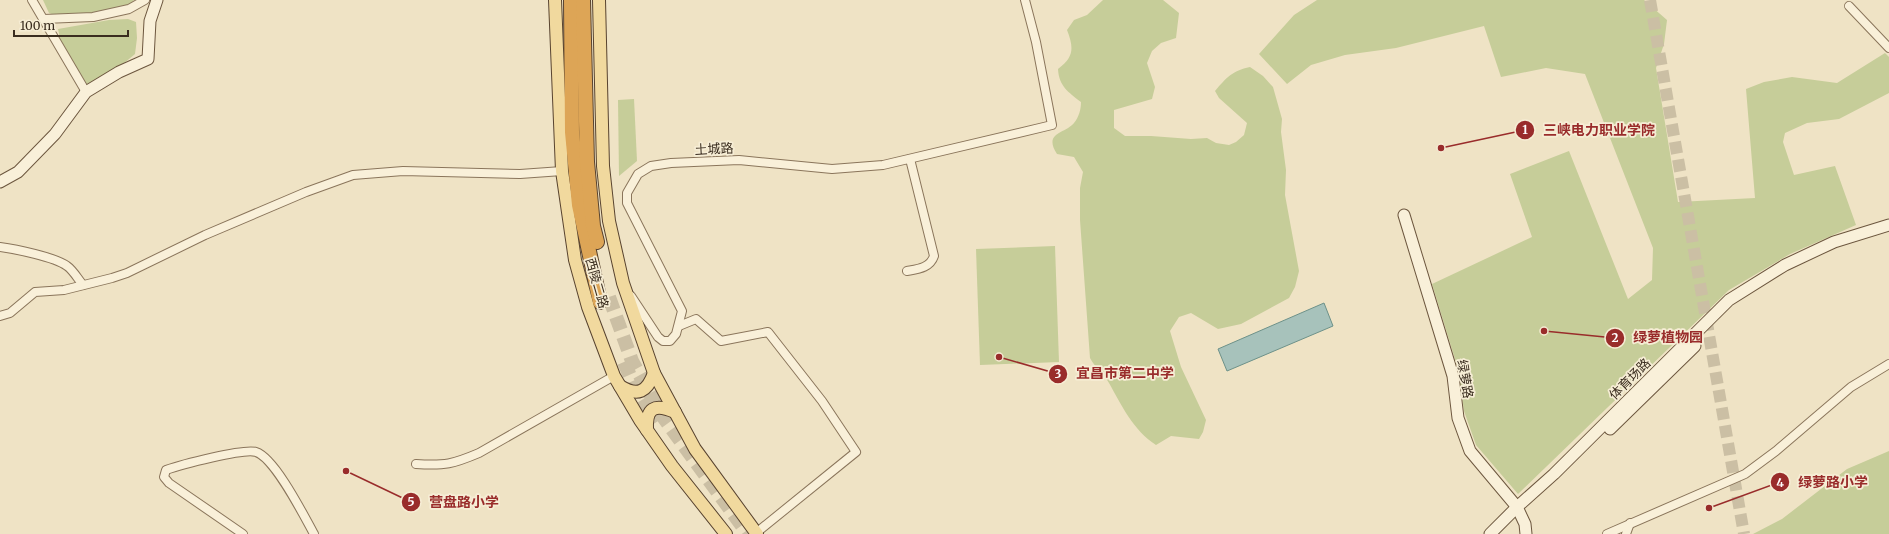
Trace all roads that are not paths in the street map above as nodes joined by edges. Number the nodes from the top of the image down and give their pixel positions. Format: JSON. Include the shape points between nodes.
{"nodes":[{"id":1,"x":32,"y":0,"type":"edge"},
{"id":2,"x":145,"y":0,"type":"edge"},
{"id":3,"x":157,"y":0,"type":"edge"},
{"id":4,"x":555,"y":0,"type":"edge"},
{"id":5,"x":566,"y":0,"type":"edge"},
{"id":6,"x":571,"y":0,"type":"edge"},
{"id":7,"x":583,"y":0,"type":"edge"},
{"id":8,"x":590,"y":0,"type":"edge"},
{"id":9,"x":598,"y":0,"type":"edge"},
{"id":10,"x":1025,"y":0,"type":"edge"},
{"id":11,"x":1849,"y":6,"type":"dead end"},
{"id":12,"x":44,"y":19,"type":"junction"},
{"id":13,"x":571,"y":41,"type":"junction"},
{"id":14,"x":1889,"y":48,"type":"edge"},
{"id":15,"x":86,"y":92,"type":"junction"},
{"id":16,"x":585,"y":110,"type":"junction"},
{"id":17,"x":910,"y":159,"type":"junction"},
{"id":18,"x":562,"y":171,"type":"junction"},
{"id":19,"x":0,"y":182,"type":"edge"},
{"id":20,"x":1404,"y":215,"type":"dead end"},
{"id":21,"x":1888,"y":229,"type":"edge"},
{"id":22,"x":0,"y":247,"type":"edge"},
{"id":23,"x":907,"y":271,"type":"dead end"},
{"id":24,"x":623,"y":284,"type":"junction"},
{"id":25,"x":83,"y":285,"type":"junction"},
{"id":26,"x":0,"y":316,"type":"edge"},
{"id":27,"x":679,"y":326,"type":"junction"},
{"id":28,"x":1889,"y":364,"type":"edge"},
{"id":29,"x":654,"y":373,"type":"junction"},
{"id":30,"x":617,"y":381,"type":"junction"},
{"id":31,"x":675,"y":412,"type":"junction"},
{"id":32,"x":647,"y":430,"type":"junction"},
{"id":33,"x":416,"y":464,"type":"dead end"},
{"id":34,"x":1519,"y":510,"type":"junction"},
{"id":35,"x":1630,"y":523,"type":"junction"},
{"id":36,"x":244,"y":534,"type":"edge"},
{"id":37,"x":314,"y":534,"type":"edge"},
{"id":38,"x":726,"y":534,"type":"edge"},
{"id":39,"x":756,"y":534,"type":"edge"},
{"id":40,"x":1490,"y":534,"type":"edge"},
{"id":41,"x":1499,"y":534,"type":"edge"},
{"id":42,"x":1526,"y":534,"type":"edge"},
{"id":43,"x":1607,"y":534,"type":"edge"},
{"id":44,"x":1626,"y":534,"type":"edge"}],
"edges":[{"from":1,"to":12,"type":"street"},
{"from":2,"to":12,"type":"street","via":[[129,9],[93,17]]},
{"from":3,"to":15,"type":"street","via":[[150,21],[148,59],[119,72]]},
{"from":4,"to":18,"type":"main road","name":"西陵二路"},
{"from":5,"to":13,"type":"highway"},
{"from":6,"to":13,"type":"highway"},
{"from":7,"to":16,"type":"highway"},
{"from":8,"to":16,"type":"highway"},
{"from":9,"to":24,"type":"main road","name":"西陵二路","via":[[603,166],[609,221]]},
{"from":10,"to":17,"type":"street","name":"土城路","via":[[1052,125]]},
{"from":11,"to":14,"type":"street"},
{"from":12,"to":15,"type":"street"},
{"from":13,"to":16,"type":"highway","via":[[572,132],[578,205],[604,299],[593,226]]},
{"from":15,"to":19,"type":"street","via":[[55,134],[18,172]]},
{"from":17,"to":23,"type":"street","via":[[934,256],[927,266]]},
{"from":17,"to":27,"type":"street","name":"土城路","via":[[883,165],[832,169],[739,160],[671,163],[643,169],[627,193],[627,202],[682,311]]},
{"from":18,"to":25,"type":"street","via":[[520,174],[403,171],[353,175],[313,189],[205,235],[127,273]]},
{"from":18,"to":30,"type":"main road","name":"西陵二路","via":[[575,260],[588,307]]},
{"from":20,"to":34,"type":"street","name":"绿萝路","via":[[1453,376],[1458,418],[1470,451]]},
{"from":21,"to":34,"type":"street","name":"体育场路","via":[[1785,272],[1748,294],[1632,408]]},
{"from":22,"to":25,"type":"street","via":[[12,248],[67,265]]},
{"from":24,"to":27,"type":"street","via":[[663,341],[670,341]]},
{"from":24,"to":29,"type":"main road","name":"西陵二路"},
{"from":25,"to":26,"type":"street","via":[[64,290],[35,292],[10,313]]},
{"from":27,"to":39,"type":"street","via":[[696,319],[721,341],[768,332],[822,401],[856,452]]},
{"from":28,"to":35,"type":"street","via":[[1851,388],[1745,474]]},
{"from":29,"to":30,"type":"main road","via":[[649,386],[641,391],[629,391]]},
{"from":29,"to":31,"type":"main road","name":"西陵二路"},
{"from":30,"to":32,"type":"main road","name":"西陵二路"},
{"from":30,"to":33,"type":"street","via":[[461,461],[441,466]]},
{"from":31,"to":32,"type":"main road","via":[[661,407],[651,410],[647,415]]},
{"from":31,"to":39,"type":"main road","name":"西陵二路","via":[[695,448]]},
{"from":32,"to":38,"type":"main road","name":"西陵二路"},
{"from":34,"to":40,"type":"street","name":"体育场路"},
{"from":34,"to":41,"type":"street","name":"体育场路"},
{"from":34,"to":42,"type":"street","name":"绿萝路"},
{"from":35,"to":43,"type":"street"},
{"from":35,"to":44,"type":"street"},
{"from":36,"to":37,"type":"street","via":[[169,483],[164,477],[166,470],[246,451],[256,452],[267,459],[290,490]]}]}
